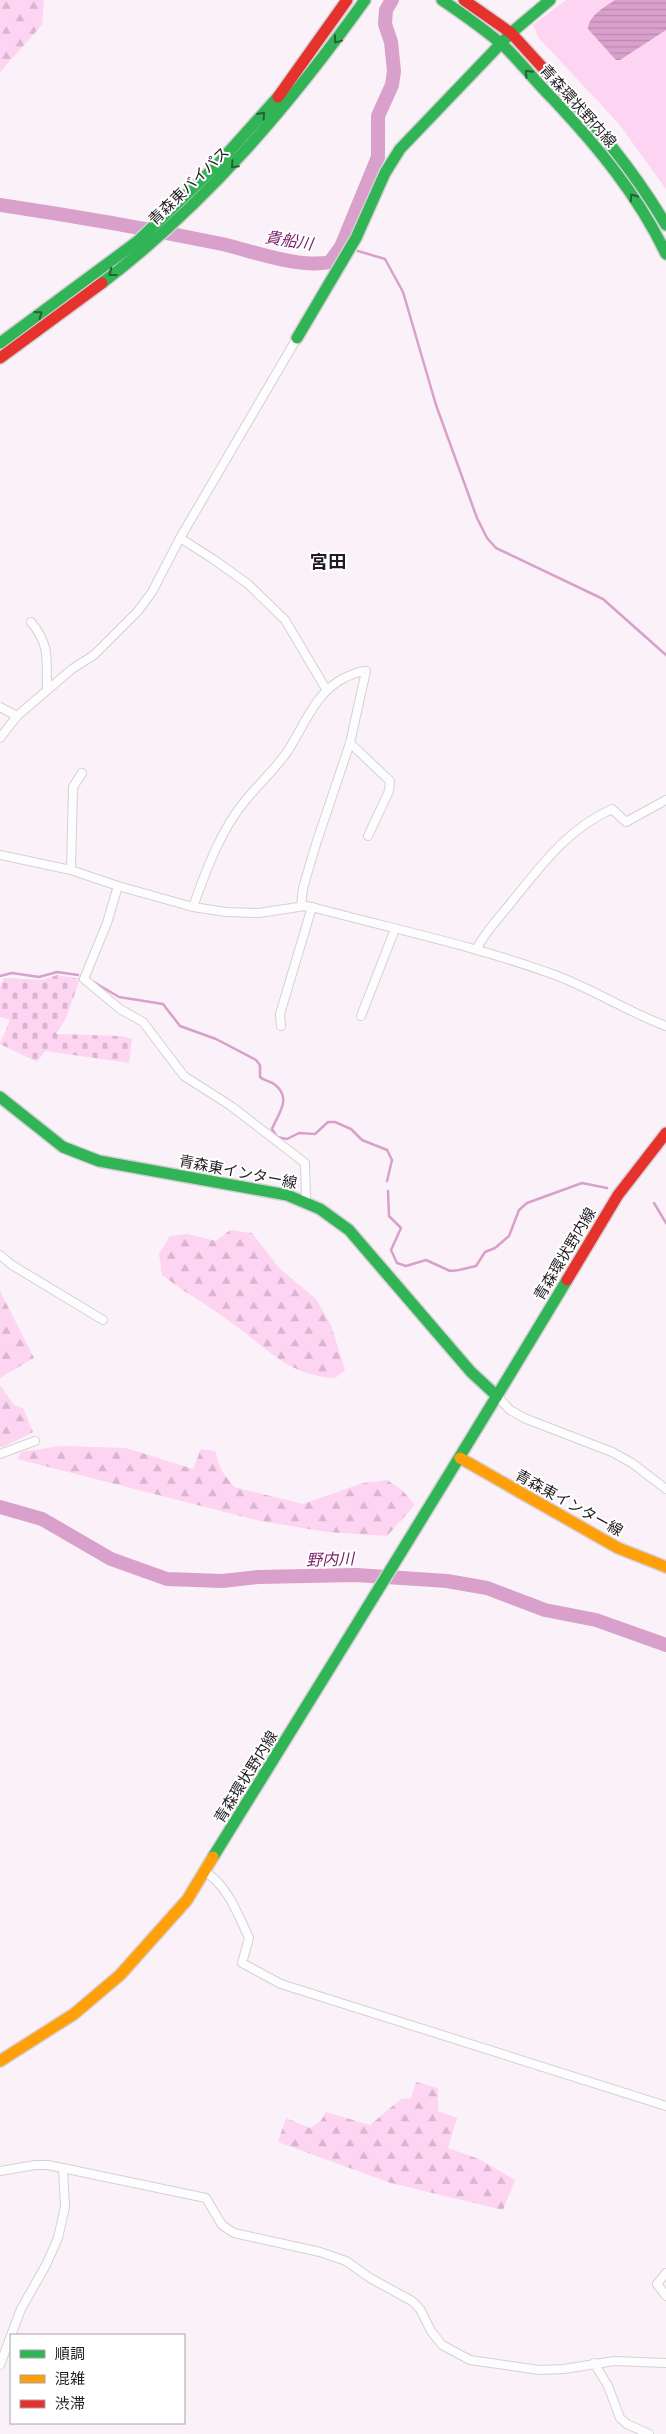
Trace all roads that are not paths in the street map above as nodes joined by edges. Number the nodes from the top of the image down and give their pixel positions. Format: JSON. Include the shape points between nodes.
{"nodes":[{"id":1,"x":347,"y":0,"type":"edge"},
{"id":2,"x":365,"y":0,"type":"edge"},
{"id":3,"x":442,"y":0,"type":"edge"},
{"id":4,"x":464,"y":0,"type":"edge"},
{"id":5,"x":550,"y":0,"type":"edge"},
{"id":6,"x":511,"y":33,"type":"junction"},
{"id":7,"x":501,"y":43,"type":"junction"},
{"id":8,"x":663,"y":209,"type":"edge"},
{"id":9,"x":648,"y":218,"type":"junction"},
{"id":10,"x":666,"y":225,"type":"edge"},
{"id":11,"x":666,"y":254,"type":"edge"},
{"id":12,"x":297,"y":338,"type":"joint"},
{"id":13,"x":0,"y":342,"type":"edge"},
{"id":14,"x":0,"y":358,"type":"edge"},
{"id":15,"x":180,"y":538,"type":"junction"},
{"id":16,"x":30,"y":622,"type":"dead end"},
{"id":17,"x":326,"y":689,"type":"junction"},
{"id":18,"x":47,"y":690,"type":"junction"},
{"id":19,"x":0,"y":707,"type":"edge"},
{"id":20,"x":17,"y":716,"type":"junction"},
{"id":21,"x":0,"y":738,"type":"edge"},
{"id":22,"x":350,"y":743,"type":"junction"},
{"id":23,"x":82,"y":773,"type":"dead end"},
{"id":24,"x":666,"y":800,"type":"edge"},
{"id":25,"x":368,"y":836,"type":"dead end"},
{"id":26,"x":0,"y":855,"type":"edge"},
{"id":27,"x":72,"y":870,"type":"junction"},
{"id":28,"x":118,"y":886,"type":"junction"},
{"id":29,"x":301,"y":906,"type":"junction"},
{"id":30,"x":193,"y":907,"type":"junction"},
{"id":31,"x":312,"y":907,"type":"junction"},
{"id":32,"x":394,"y":929,"type":"junction"},
{"id":33,"x":476,"y":950,"type":"junction"},
{"id":34,"x":361,"y":1016,"type":"dead end"},
{"id":35,"x":281,"y":1026,"type":"dead end"},
{"id":36,"x":666,"y":1026,"type":"edge"},
{"id":37,"x":0,"y":1098,"type":"edge"},
{"id":38,"x":666,"y":1133,"type":"edge"},
{"id":39,"x":306,"y":1200,"type":"junction"},
{"id":40,"x":0,"y":1255,"type":"edge"},
{"id":41,"x":103,"y":1320,"type":"dead end"},
{"id":42,"x":497,"y":1396,"type":"junction"},
{"id":43,"x":36,"y":1441,"type":"dead end"},
{"id":44,"x":0,"y":1454,"type":"edge"},
{"id":45,"x":460,"y":1458,"type":"junction"},
{"id":46,"x":666,"y":1489,"type":"edge"},
{"id":47,"x":666,"y":1567,"type":"edge"},
{"id":48,"x":205,"y":1872,"type":"junction"},
{"id":49,"x":0,"y":2061,"type":"edge"},
{"id":50,"x":666,"y":2106,"type":"edge"},
{"id":51,"x":63,"y":2170,"type":"junction"},
{"id":52,"x":0,"y":2171,"type":"edge"},
{"id":53,"x":666,"y":2272,"type":"edge"},
{"id":54,"x":666,"y":2296,"type":"edge"},
{"id":55,"x":12,"y":2334,"type":"edge"},
{"id":56,"x":10,"y":2338,"type":"edge"},
{"id":57,"x":594,"y":2363,"type":"junction"},
{"id":58,"x":666,"y":2363,"type":"edge"},
{"id":59,"x":0,"y":2365,"type":"edge"},
{"id":60,"x":649,"y":2434,"type":"edge"}],
"edges":[{"from":13,"to":1,"type":"main road","name":"青森東バイパス","one_way":true,"via":[[138,241],[217,165],[276,100]]},
{"from":2,"to":14,"type":"main road","name":"青森東バイパス","one_way":true,"via":[[286,108],[230,170],[151,244]]},
{"from":3,"to":7,"type":"main road","name":"青森環状野内線"},
{"from":4,"to":6,"type":"main road","name":"青森環状野内線"},
{"from":5,"to":6,"type":"main road"},
{"from":6,"to":7,"type":"main road"},
{"from":6,"to":8,"type":"main road","name":"青森環状野内線","via":[[614,147]]},
{"from":9,"to":7,"type":"main road","name":"青森環状野内線","one_way":true,"via":[[601,153]]},
{"from":7,"to":12,"type":"main road","via":[[400,149],[385,173],[356,238]]},
{"from":8,"to":9,"type":"street"},
{"from":8,"to":10,"type":"main road","name":"青森環状野内線"},
{"from":9,"to":11,"type":"main road","name":"青森環状野内線"},
{"from":12,"to":15,"type":"street"},
{"from":15,"to":17,"type":"street","via":[[248,584],[285,620]]},
{"from":15,"to":18,"type":"street","via":[[152,592],[138,611],[94,656]]},
{"from":16,"to":18,"type":"street","via":[[42,635],[46,646]]},
{"from":17,"to":22,"type":"street","via":[[354,673],[366,671]]},
{"from":17,"to":30,"type":"street","via":[[284,756],[234,816],[205,873]]},
{"from":18,"to":20,"type":"street"},
{"from":19,"to":20,"type":"street"},
{"from":20,"to":21,"type":"street"},
{"from":22,"to":25,"type":"street","via":[[390,781],[389,791]]},
{"from":22,"to":29,"type":"street","via":[[316,844]]},
{"from":23,"to":27,"type":"street","via":[[74,787]]},
{"from":24,"to":33,"type":"street","via":[[626,822],[612,809],[572,834],[529,878],[484,933]]},
{"from":26,"to":27,"type":"street"},
{"from":27,"to":28,"type":"street"},
{"from":28,"to":30,"type":"street"},
{"from":28,"to":39,"type":"street","via":[[84,979],[120,1009],[143,1022],[184,1076],[231,1106],[305,1163]]},
{"from":29,"to":30,"type":"street","via":[[259,913]]},
{"from":29,"to":31,"type":"street"},
{"from":31,"to":32,"type":"street"},
{"from":31,"to":35,"type":"street","via":[[280,1014]]},
{"from":32,"to":33,"type":"street"},
{"from":32,"to":34,"type":"street"},
{"from":33,"to":36,"type":"street","via":[[555,975]]},
{"from":37,"to":39,"type":"main road","name":"青森東インター線","via":[[72,1152],[99,1161]]},
{"from":38,"to":42,"type":"main road","name":"青森環状野内線","via":[[618,1195]]},
{"from":39,"to":42,"type":"main road","name":"青森東インター線","via":[[349,1230],[471,1372]]},
{"from":40,"to":41,"type":"street"},
{"from":42,"to":45,"type":"main road","name":"青森環状野内線"},
{"from":42,"to":46,"type":"street","via":[[510,1410],[524,1418],[632,1463]]},
{"from":43,"to":44,"type":"street"},
{"from":45,"to":47,"type":"main road","name":"青森東インター線","via":[[561,1518],[618,1548]]},
{"from":45,"to":48,"type":"main road","name":"青森環状野内線"},
{"from":48,"to":49,"type":"main road","name":"青森環状野内線","via":[[164,1928],[113,1982],[74,2015]]},
{"from":48,"to":50,"type":"street","via":[[214,1877],[237,1912],[249,1938],[242,1963],[281,1984]]},
{"from":51,"to":52,"type":"street","via":[[35,2165]]},
{"from":51,"to":55,"type":"street","via":[[65,2207],[58,2238]]},
{"from":51,"to":57,"type":"street","via":[[200,2196],[209,2201],[222,2224],[234,2233],[339,2258],[412,2301],[442,2345],[470,2360],[539,2370]]},
{"from":53,"to":54,"type":"street","via":[[658,2284]]},
{"from":56,"to":59,"type":"street"},
{"from":57,"to":58,"type":"street"},
{"from":57,"to":60,"type":"street","via":[[608,2386],[620,2418]]}]}
